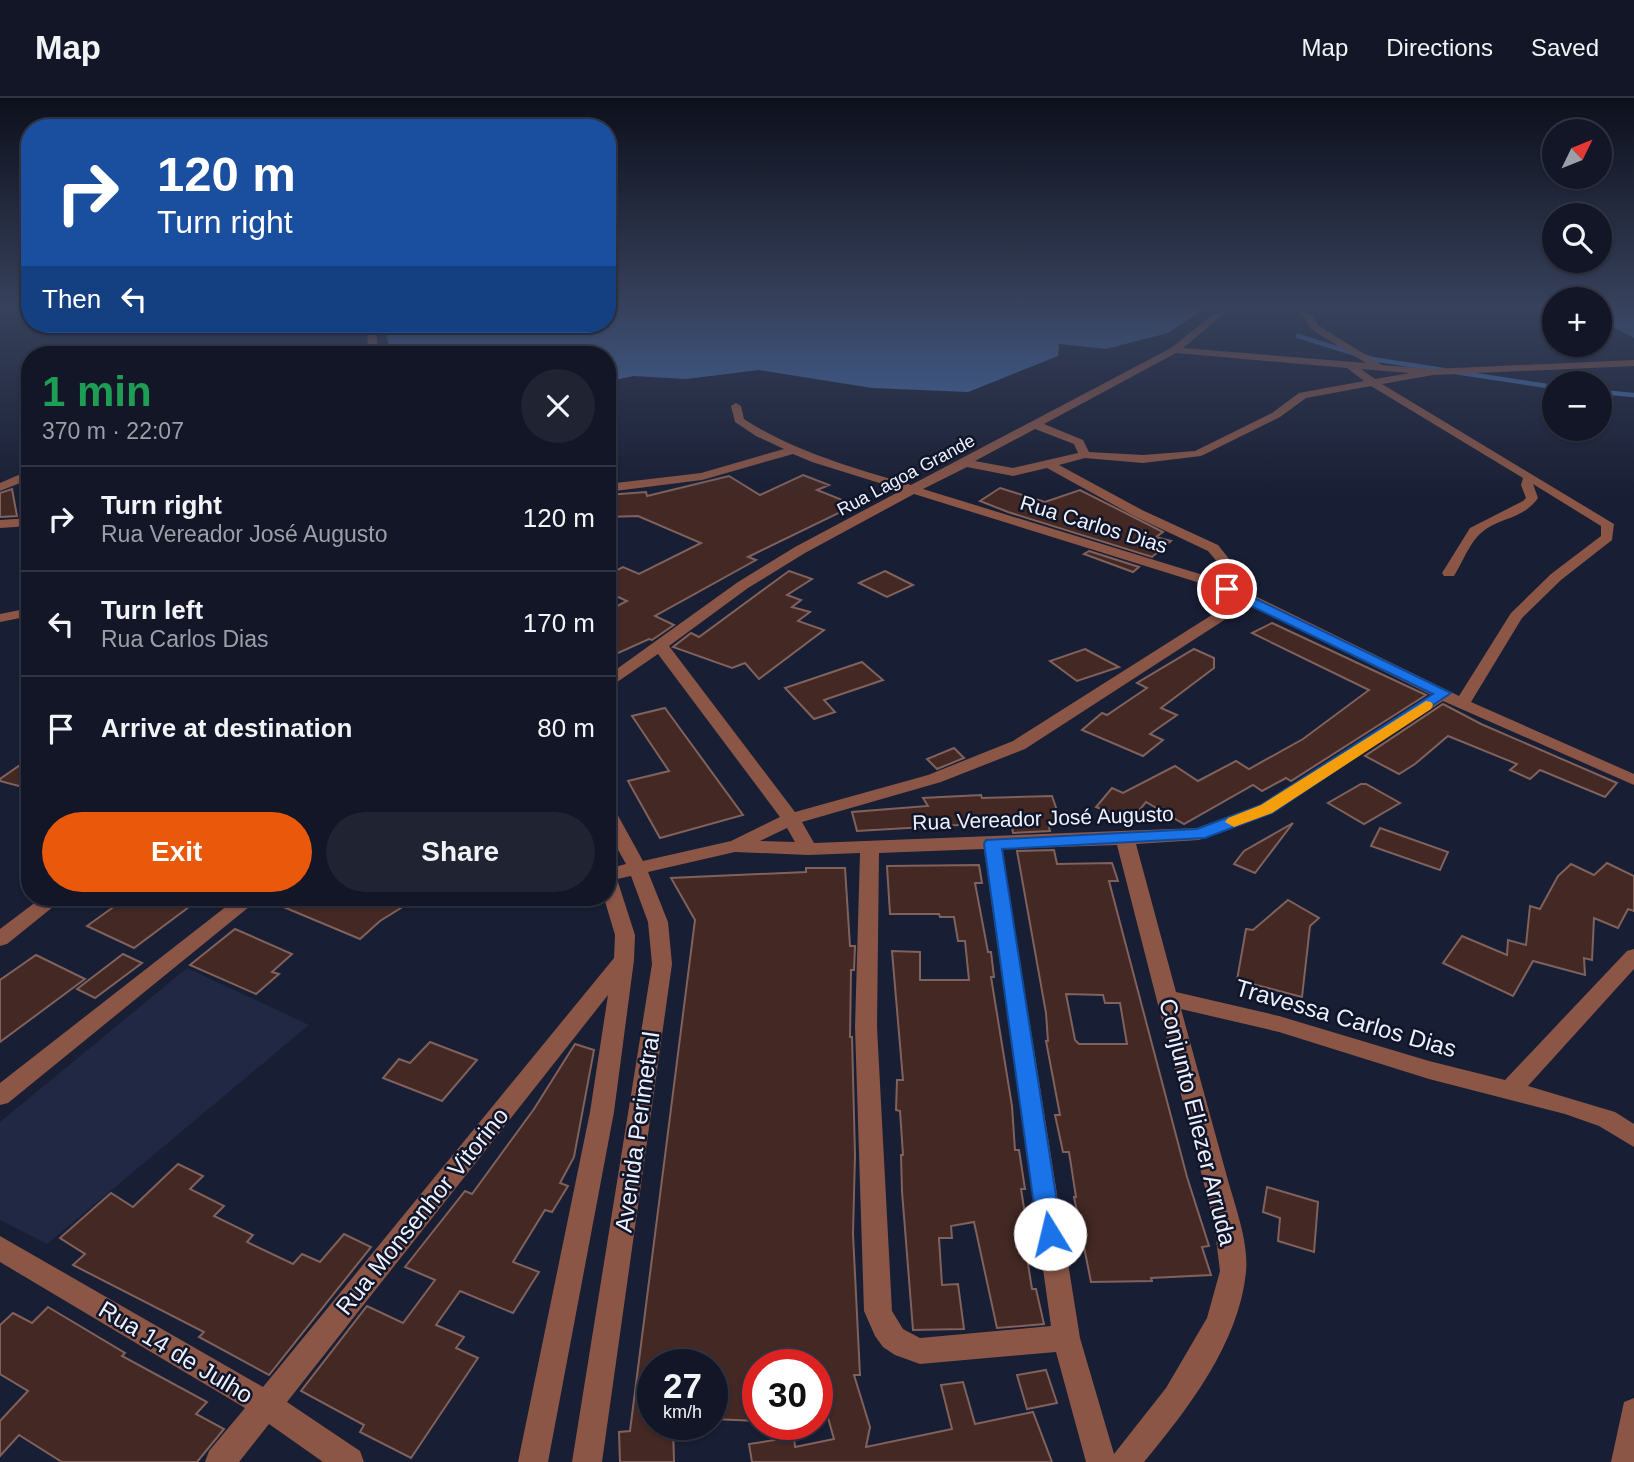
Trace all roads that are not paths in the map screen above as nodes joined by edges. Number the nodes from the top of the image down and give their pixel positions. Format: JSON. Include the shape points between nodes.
{"nodes":[{"id":1,"x":1134,"y":372,"type":"edge"},
{"id":2,"x":1359,"y":372,"type":"edge"},
{"id":3,"x":1429,"y":372,"type":"edge"},
{"id":4,"x":1433,"y":372,"type":"junction"},
{"id":5,"x":1441,"y":372,"type":"edge"},
{"id":6,"x":1376,"y":384,"type":"junction"},
{"id":7,"x":736,"y":406,"type":"dead end"},
{"id":8,"x":1036,"y":425,"type":"junction"},
{"id":9,"x":794,"y":450,"type":"junction"},
{"id":10,"x":1085,"y":455,"type":"junction"},
{"id":11,"x":967,"y":463,"type":"junction"},
{"id":12,"x":1049,"y":464,"type":"junction"},
{"id":13,"x":1530,"y":476,"type":"junction"},
{"id":14,"x":21,"y":478,"type":"edge"},
{"id":15,"x":0,"y":487,"type":"edge"},
{"id":16,"x":616,"y":487,"type":"edge"},
{"id":17,"x":913,"y":492,"type":"junction"},
{"id":18,"x":21,"y":523,"type":"edge"},
{"id":19,"x":0,"y":524,"type":"edge"},
{"id":20,"x":1449,"y":573,"type":"dead end"},
{"id":21,"x":1205,"y":580,"type":"junction"},
{"id":22,"x":1248,"y":598,"type":"junction"},
{"id":23,"x":21,"y":614,"type":"edge"},
{"id":24,"x":0,"y":618,"type":"edge"},
{"id":25,"x":659,"y":644,"type":"junction"},
{"id":26,"x":616,"y":677,"type":"edge"},
{"id":27,"x":1444,"y":693,"type":"junction"},
{"id":28,"x":1462,"y":704,"type":"junction"},
{"id":29,"x":1634,"y":780,"type":"edge"},
{"id":30,"x":791,"y":820,"type":"junction"},
{"id":31,"x":616,"y":830,"type":"edge"},
{"id":32,"x":1125,"y":839,"type":"junction"},
{"id":33,"x":992,"y":844,"type":"junction"},
{"id":34,"x":735,"y":846,"type":"junction"},
{"id":35,"x":870,"y":846,"type":"junction"},
{"id":36,"x":808,"y":849,"type":"junction"},
{"id":37,"x":635,"y":867,"type":"junction"},
{"id":38,"x":616,"y":873,"type":"edge"},
{"id":39,"x":43,"y":906,"type":"edge"},
{"id":40,"x":240,"y":906,"type":"edge"},
{"id":41,"x":616,"y":906,"type":"edge"},
{"id":42,"x":0,"y":939,"type":"edge"},
{"id":43,"x":1634,"y":956,"type":"edge"},
{"id":44,"x":624,"y":960,"type":"junction"},
{"id":45,"x":1168,"y":998,"type":"junction"},
{"id":46,"x":1511,"y":1089,"type":"junction"},
{"id":47,"x":0,"y":1096,"type":"edge"},
{"id":48,"x":1607,"y":1119,"type":"junction"},
{"id":49,"x":1634,"y":1124,"type":"edge"},
{"id":50,"x":1634,"y":1137,"type":"edge"},
{"id":51,"x":0,"y":1248,"type":"edge"},
{"id":52,"x":1066,"y":1338,"type":"junction"},
{"id":53,"x":265,"y":1404,"type":"junction"},
{"id":54,"x":1634,"y":1412,"type":"edge"},
{"id":55,"x":220,"y":1462,"type":"edge"},
{"id":56,"x":349,"y":1462,"type":"edge"},
{"id":57,"x":533,"y":1462,"type":"edge"},
{"id":58,"x":587,"y":1462,"type":"edge"},
{"id":59,"x":1101,"y":1462,"type":"edge"},
{"id":60,"x":1125,"y":1462,"type":"edge"},
{"id":61,"x":1626,"y":1462,"type":"edge"}],
"edges":[{"from":1,"to":8,"type":"street","name":"Rua Lagoa Grande"},
{"from":2,"to":6,"type":"street"},
{"from":3,"to":4,"type":"street"},
{"from":4,"to":5,"type":"street"},
{"from":4,"to":6,"type":"street"},
{"from":6,"to":10,"type":"street","via":[[1303,395],[1276,415],[1197,454],[1143,459]]},
{"from":6,"to":13,"type":"street"},
{"from":7,"to":9,"type":"street","name":"Rua Carlos Dias","via":[[739,420]]},
{"from":8,"to":10,"type":"street","via":[[1079,442]]},
{"from":8,"to":11,"type":"street","name":"Rua Lagoa Grande"},
{"from":9,"to":16,"type":"street","via":[[702,476]]},
{"from":9,"to":17,"type":"street","name":"Rua Carlos Dias"},
{"from":10,"to":12,"type":"street"},
{"from":11,"to":12,"type":"street","via":[[1013,472]]},
{"from":11,"to":17,"type":"street","name":"Rua Lagoa Grande"},
{"from":12,"to":21,"type":"street","via":[[1213,548],[1227,565]]},
{"from":13,"to":20,"type":"street","via":[[1529,503],[1472,534]]},
{"from":13,"to":28,"type":"street","via":[[1603,519],[1609,528],[1607,537],[1516,616]]},
{"from":14,"to":15,"type":"street"},
{"from":17,"to":21,"type":"street","name":"Rua Carlos Dias"},
{"from":17,"to":25,"type":"street","name":"Rua Lagoa Grande","via":[[800,550]]},
{"from":18,"to":19,"type":"street"},
{"from":21,"to":22,"type":"street","name":"Rua Carlos Dias"},
{"from":22,"to":27,"type":"street","name":"Rua Carlos Dias"},
{"from":22,"to":30,"type":"street","via":[[995,758]]},
{"from":23,"to":24,"type":"street"},
{"from":25,"to":26,"type":"street","name":"Rua Lagoa Grande"},
{"from":25,"to":30,"type":"street"},
{"from":27,"to":28,"type":"street","name":"Rua Carlos Dias"},
{"from":27,"to":32,"type":"street","name":"Rua Vereador José Augusto","via":[[1266,809],[1199,834]]},
{"from":28,"to":29,"type":"street","name":"Rua Carlos Dias"},
{"from":30,"to":34,"type":"street"},
{"from":30,"to":36,"type":"street"},
{"from":31,"to":37,"type":"street","name":"Avenida Perimetral"},
{"from":32,"to":33,"type":"street","name":"Rua Vereador José Augusto"},
{"from":32,"to":45,"type":"street","name":"Conjunto Eliezer Arruda"},
{"from":33,"to":35,"type":"street","name":"Rua Vereador José Augusto"},
{"from":33,"to":52,"type":"street"},
{"from":34,"to":36,"type":"street","name":"Rua Vereador José Augusto"},
{"from":34,"to":37,"type":"street","name":"Rua Vereador José Augusto"},
{"from":35,"to":36,"type":"street","name":"Rua Vereador José Augusto"},
{"from":35,"to":52,"type":"street","via":[[866,1027],[878,1311],[883,1326],[903,1347],[920,1351]]},
{"from":37,"to":38,"type":"street","name":"Rua Vereador José Augusto"},
{"from":37,"to":58,"type":"street","name":"Avenida Perimetral","via":[[659,919],[662,964]]},
{"from":39,"to":42,"type":"street"},
{"from":40,"to":47,"type":"street"},
{"from":41,"to":44,"type":"street","name":"Avenida Perimetral","via":[[625,935]]},
{"from":43,"to":46,"type":"street"},
{"from":44,"to":53,"type":"street","name":"Rua Monsenhor Vitorino"},
{"from":44,"to":57,"type":"street","name":"Avenida Perimetral","via":[[602,1112]]},
{"from":45,"to":46,"type":"street","name":"Travessa Carlos Dias"},
{"from":45,"to":60,"type":"street","name":"Conjunto Eliezer Arruda","via":[[1227,1223],[1233,1271],[1224,1310],[1203,1354],[1163,1418]]},
{"from":46,"to":48,"type":"street","name":"Travessa Carlos Dias"},
{"from":48,"to":49,"type":"street"},
{"from":48,"to":50,"type":"street"},
{"from":51,"to":53,"type":"street","name":"Rua 14 de Julho"},
{"from":52,"to":59,"type":"street"},
{"from":53,"to":55,"type":"street","name":"Rua Monsenhor Vitorino"},
{"from":53,"to":56,"type":"street","name":"Rua 14 de Julho"},
{"from":54,"to":61,"type":"street"}]}
